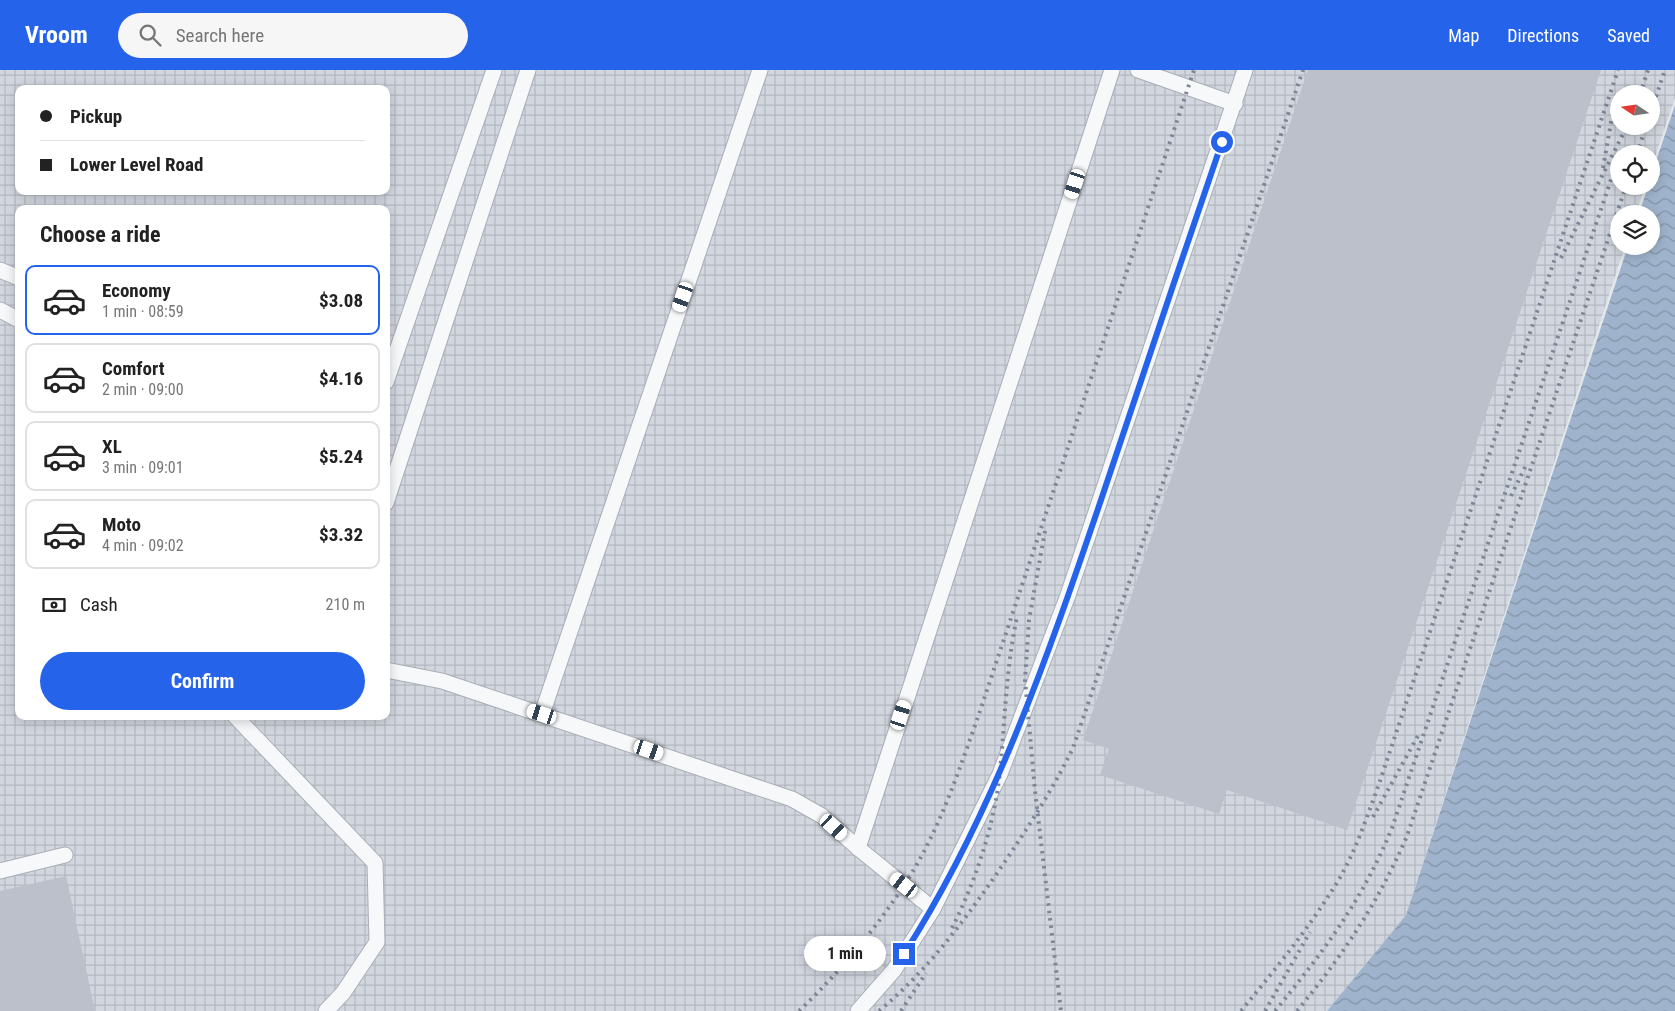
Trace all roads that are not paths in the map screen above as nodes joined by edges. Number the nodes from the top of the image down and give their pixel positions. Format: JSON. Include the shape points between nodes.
{"nodes":[{"id":1,"x":494,"y":70,"type":"edge"},
{"id":2,"x":528,"y":70,"type":"edge"},
{"id":3,"x":760,"y":70,"type":"edge"},
{"id":4,"x":1112,"y":70,"type":"edge"},
{"id":5,"x":1138,"y":70,"type":"edge"},
{"id":6,"x":1245,"y":70,"type":"edge"},
{"id":7,"x":1234,"y":104,"type":"junction"},
{"id":8,"x":0,"y":270,"type":"edge"},
{"id":9,"x":15,"y":276,"type":"edge"},
{"id":10,"x":0,"y":310,"type":"edge"},
{"id":11,"x":15,"y":318,"type":"edge"},
{"id":12,"x":390,"y":370,"type":"edge"},
{"id":13,"x":390,"y":491,"type":"edge"},
{"id":14,"x":390,"y":671,"type":"edge"},
{"id":15,"x":542,"y":714,"type":"junction"},
{"id":16,"x":239,"y":720,"type":"edge"},
{"id":17,"x":858,"y":848,"type":"junction"},
{"id":18,"x":65,"y":855,"type":"dead end"},
{"id":19,"x":0,"y":870,"type":"edge"},
{"id":20,"x":933,"y":909,"type":"junction"},
{"id":21,"x":326,"y":1011,"type":"edge"},
{"id":22,"x":858,"y":1011,"type":"edge"}],
"edges":[{"from":1,"to":12,"type":"lane"},
{"from":2,"to":13,"type":"lane"},
{"from":3,"to":15,"type":"lane"},
{"from":4,"to":17,"type":"lane"},
{"from":5,"to":7,"type":"lane"},
{"from":6,"to":7,"type":"lane"},
{"from":7,"to":20,"type":"lane","via":[[1068,595],[1000,774]]},
{"from":8,"to":9,"type":"lane"},
{"from":10,"to":11,"type":"lane"},
{"from":14,"to":15,"type":"lane","via":[[442,681]]},
{"from":15,"to":17,"type":"lane","via":[[792,799],[822,816]]},
{"from":16,"to":21,"type":"lane","via":[[375,863],[377,942],[343,993]]},
{"from":17,"to":20,"type":"lane"},
{"from":18,"to":19,"type":"lane"},
{"from":20,"to":22,"type":"lane","via":[[894,970]]}]}
